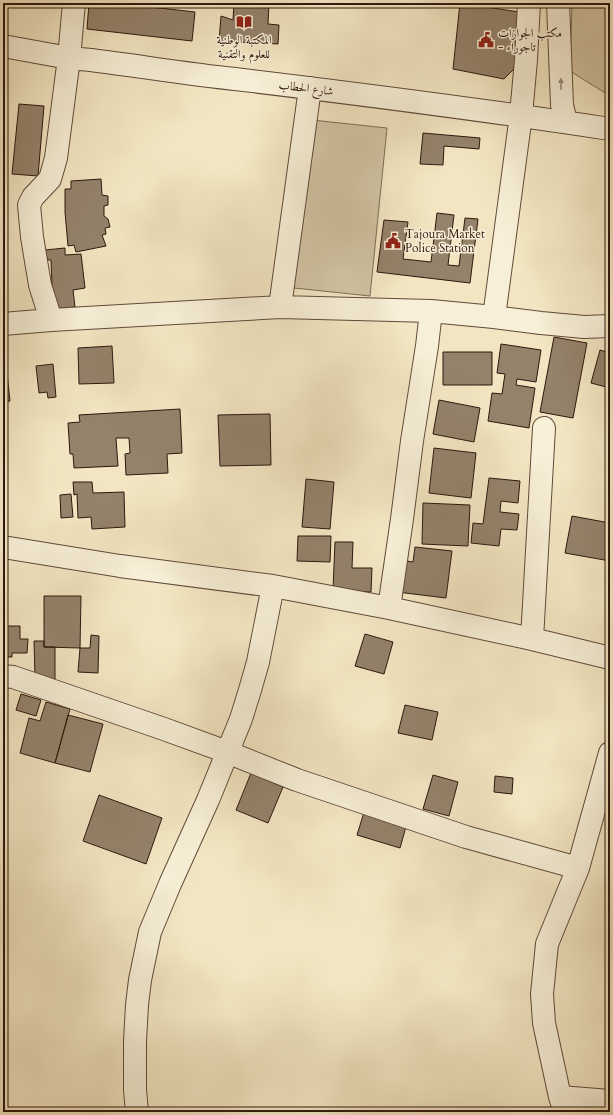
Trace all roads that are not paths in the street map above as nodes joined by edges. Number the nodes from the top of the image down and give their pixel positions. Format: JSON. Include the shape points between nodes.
{"nodes":[{"id":1,"x":74,"y":3,"type":"edge"},
{"id":2,"x":529,"y":3,"type":"edge"},
{"id":3,"x":558,"y":3,"type":"edge"},
{"id":4,"x":3,"y":46,"type":"edge"},
{"id":5,"x":69,"y":58,"type":"junction"},
{"id":6,"x":310,"y":88,"type":"junction"},
{"id":7,"x":521,"y":115,"type":"junction"},
{"id":8,"x":566,"y":122,"type":"junction"},
{"id":9,"x":610,"y":129,"type":"edge"},
{"id":10,"x":280,"y":306,"type":"junction"},
{"id":11,"x":431,"y":311,"type":"junction"},
{"id":12,"x":494,"y":316,"type":"junction"},
{"id":13,"x":51,"y":320,"type":"junction"},
{"id":14,"x":3,"y":324,"type":"edge"},
{"id":15,"x":610,"y":326,"type":"edge"},
{"id":16,"x":544,"y":428,"type":"dead end"},
{"id":17,"x":3,"y":547,"type":"edge"},
{"id":18,"x":273,"y":586,"type":"junction"},
{"id":19,"x":389,"y":608,"type":"junction"},
{"id":20,"x":532,"y":639,"type":"junction"},
{"id":21,"x":610,"y":658,"type":"edge"},
{"id":22,"x":3,"y":676,"type":"edge"},
{"id":23,"x":227,"y":752,"type":"junction"},
{"id":24,"x":610,"y":753,"type":"edge"},
{"id":25,"x":607,"y":780,"type":"edge"},
{"id":26,"x":578,"y":868,"type":"junction"},
{"id":27,"x":610,"y":1101,"type":"edge"},
{"id":28,"x":562,"y":1104,"type":"edge"},
{"id":29,"x":137,"y":1112,"type":"edge"}],
"edges":[{"from":1,"to":5,"type":"street"},
{"from":2,"to":7,"type":"street"},
{"from":8,"to":3,"type":"street","one_way":true,"via":[[562,105]]},
{"from":4,"to":5,"type":"street","name":"شارع الحطاب"},
{"from":5,"to":6,"type":"street","name":"شارع الحطاب"},
{"from":5,"to":13,"type":"street","via":[[56,158],[50,179],[29,205],[40,285]]},
{"from":6,"to":7,"type":"street","name":"شارع الحطاب"},
{"from":6,"to":10,"type":"street"},
{"from":7,"to":8,"type":"street","name":"شارع الحطاب"},
{"from":7,"to":12,"type":"street"},
{"from":8,"to":9,"type":"street","name":"شارع الحطاب"},
{"from":10,"to":11,"type":"street"},
{"from":10,"to":13,"type":"street"},
{"from":11,"to":12,"type":"street"},
{"from":11,"to":19,"type":"street"},
{"from":12,"to":15,"type":"street","via":[[584,327]]},
{"from":13,"to":14,"type":"street"},
{"from":16,"to":20,"type":"street"},
{"from":17,"to":18,"type":"street","via":[[120,566]]},
{"from":18,"to":19,"type":"street"},
{"from":18,"to":23,"type":"street","via":[[258,662],[241,719]]},
{"from":19,"to":20,"type":"street"},
{"from":20,"to":21,"type":"street"},
{"from":22,"to":23,"type":"street","via":[[13,677]]},
{"from":23,"to":26,"type":"street","via":[[296,780],[466,838]]},
{"from":23,"to":29,"type":"street","via":[[150,932],[137,1005]]},
{"from":24,"to":25,"type":"street"},
{"from":25,"to":26,"type":"street"},
{"from":26,"to":28,"type":"street","via":[[547,944],[542,994],[544,1023]]},
{"from":27,"to":28,"type":"street"}]}
